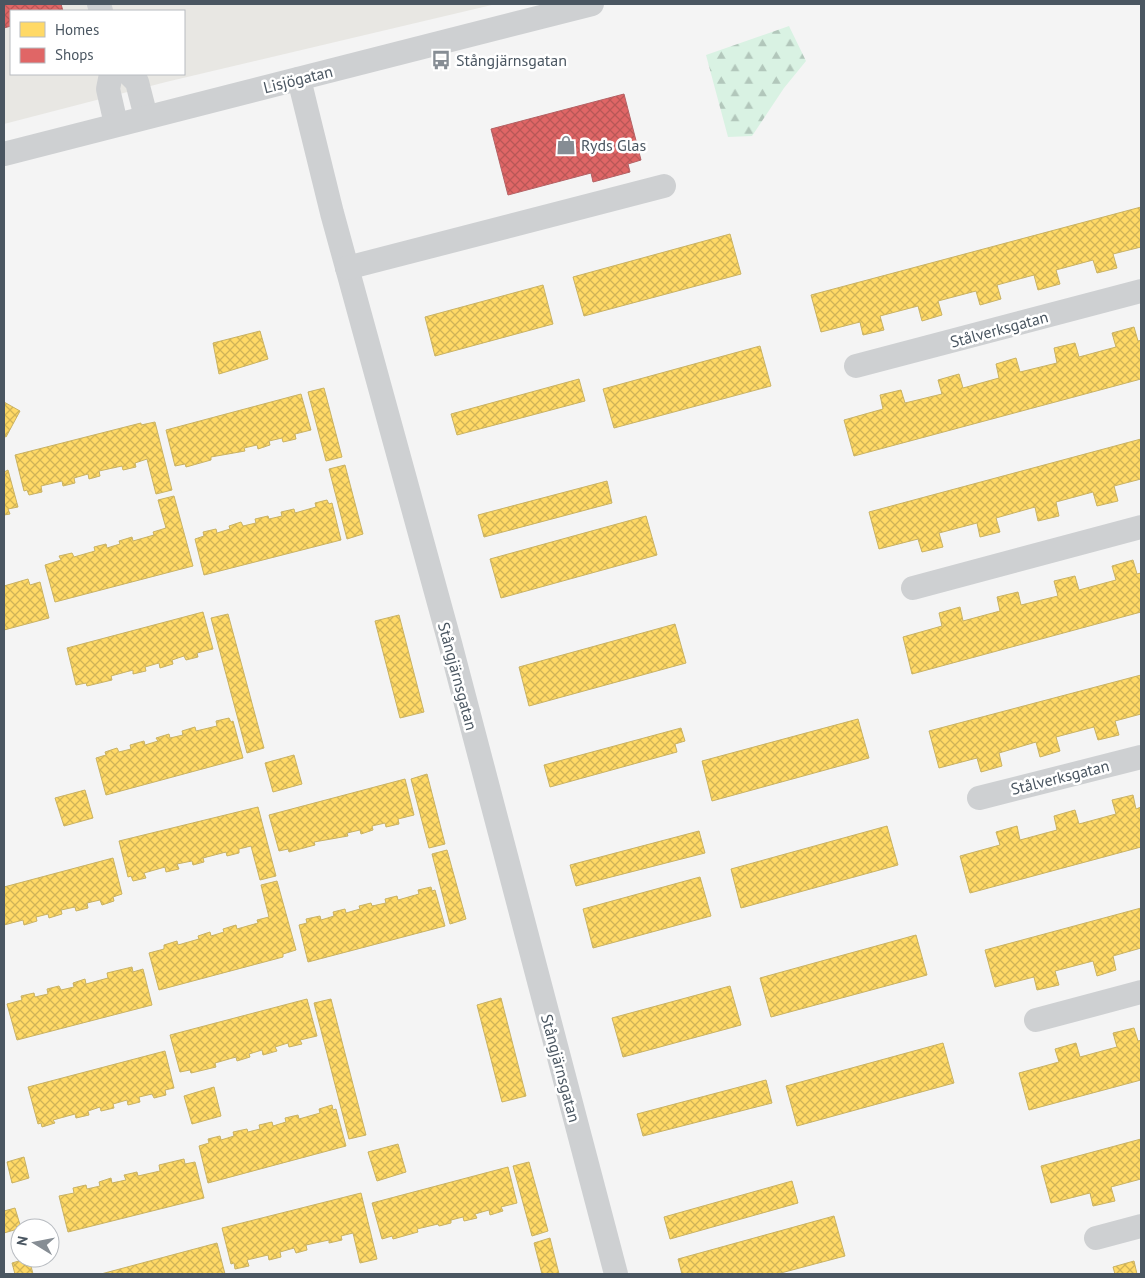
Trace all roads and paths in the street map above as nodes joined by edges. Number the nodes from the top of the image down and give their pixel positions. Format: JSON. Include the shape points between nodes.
{"nodes":[{"id":1,"x":592,"y":4,"type":"edge"},
{"id":2,"x":111,"y":75,"type":"edge"},
{"id":3,"x":130,"y":75,"type":"edge"},
{"id":4,"x":300,"y":79,"type":"junction"},
{"id":5,"x":146,"y":117,"type":"junction"},
{"id":6,"x":116,"y":124,"type":"junction"},
{"id":7,"x":4,"y":154,"type":"edge"},
{"id":8,"x":664,"y":186,"type":"dead end"},
{"id":9,"x":347,"y":268,"type":"junction"},
{"id":10,"x":1141,"y":291,"type":"edge"},
{"id":11,"x":856,"y":366,"type":"dead end"},
{"id":12,"x":1141,"y":527,"type":"edge"},
{"id":13,"x":913,"y":588,"type":"dead end"},
{"id":14,"x":1141,"y":757,"type":"edge"},
{"id":15,"x":979,"y":798,"type":"dead end"},
{"id":16,"x":1141,"y":992,"type":"edge"},
{"id":17,"x":1036,"y":1020,"type":"dead end"},
{"id":18,"x":1141,"y":1226,"type":"edge"},
{"id":19,"x":1096,"y":1238,"type":"dead end"},
{"id":20,"x":616,"y":1274,"type":"edge"}],
"edges":[{"from":1,"to":4,"type":"street","name":"Lisjögatan"},
{"from":2,"to":6,"type":"street","via":[[108,88]]},
{"from":3,"to":5,"type":"street","via":[[137,82]]},
{"from":4,"to":5,"type":"street","name":"Lisjögatan"},
{"from":4,"to":9,"type":"street","name":"Stångjärnsgatan"},
{"from":5,"to":6,"type":"street","name":"Lisjögatan"},
{"from":6,"to":7,"type":"street","name":"Lisjögatan"},
{"from":8,"to":9,"type":"street"},
{"from":9,"to":20,"type":"street","name":"Stångjärnsgatan","via":[[450,643]]},
{"from":10,"to":11,"type":"street","name":"Stålverksgatan"},
{"from":12,"to":13,"type":"street"},
{"from":14,"to":15,"type":"street","name":"Stålverksgatan"},
{"from":16,"to":17,"type":"street"},
{"from":18,"to":19,"type":"street"}]}
